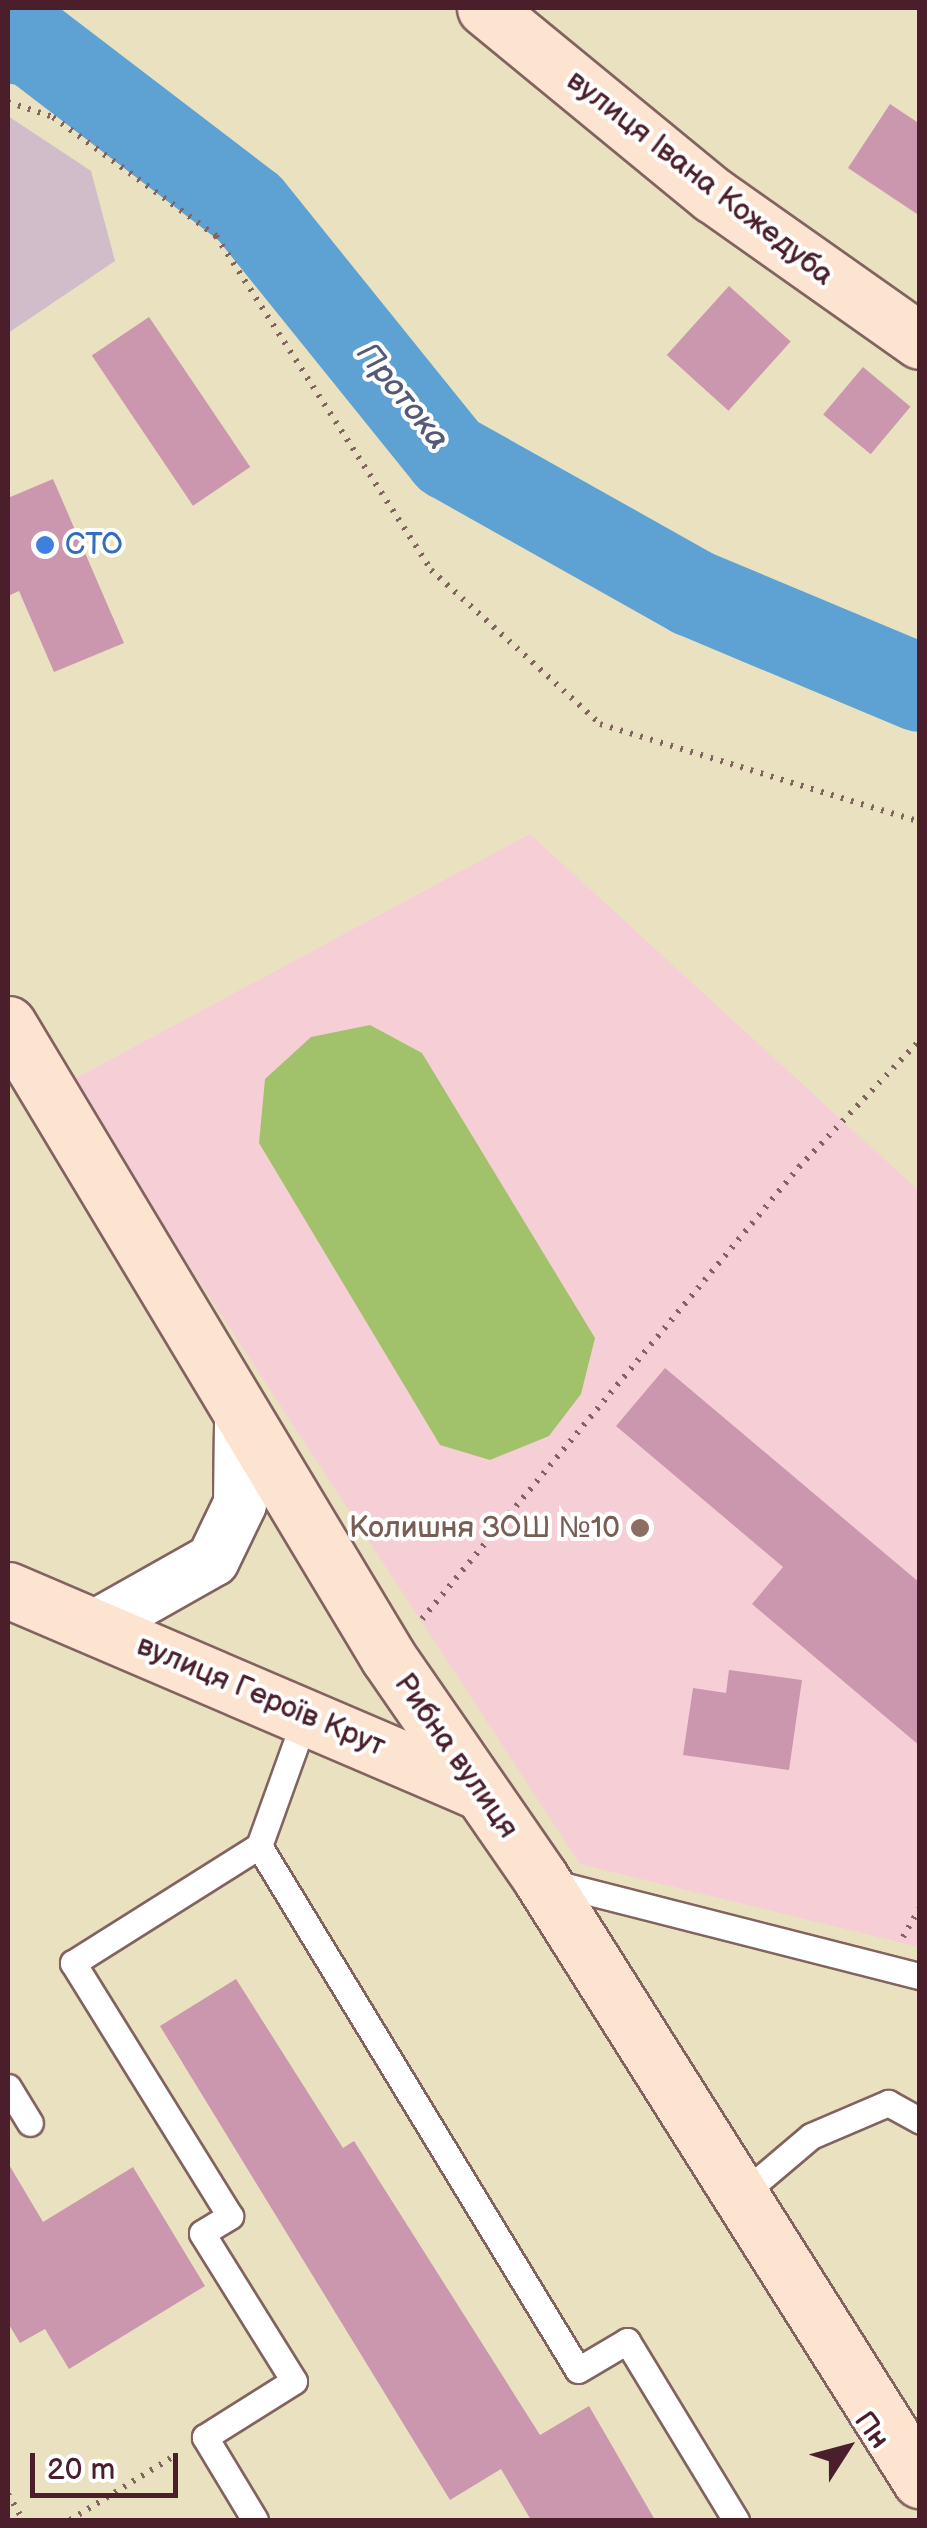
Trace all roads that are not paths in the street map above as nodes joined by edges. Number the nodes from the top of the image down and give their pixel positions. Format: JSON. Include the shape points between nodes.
{"nodes":[{"id":1,"x":486,"y":8,"type":"edge"},
{"id":2,"x":920,"y":340,"type":"edge"},
{"id":3,"x":8,"y":1024,"type":"edge"},
{"id":4,"x":241,"y":1420,"type":"junction"},
{"id":5,"x":8,"y":1590,"type":"edge"},
{"id":6,"x":96,"y":1626,"type":"junction"},
{"id":7,"x":307,"y":1713,"type":"junction"},
{"id":8,"x":480,"y":1792,"type":"junction"},
{"id":9,"x":259,"y":1846,"type":"junction"},
{"id":10,"x":541,"y":1879,"type":"junction"},
{"id":11,"x":920,"y":1976,"type":"edge"},
{"id":12,"x":8,"y":2087,"type":"edge"},
{"id":13,"x":920,"y":2120,"type":"edge"},
{"id":14,"x":30,"y":2124,"type":"dead end"},
{"id":15,"x":739,"y":2198,"type":"junction"},
{"id":16,"x":920,"y":2480,"type":"edge"},
{"id":17,"x":255,"y":2520,"type":"edge"},
{"id":18,"x":736,"y":2520,"type":"edge"}],
"edges":[{"from":1,"to":2,"type":"street","name":"вулиця Івана Кожедуба","via":[[713,196]]},
{"from":3,"to":4,"type":"street","name":"Рибна вулиця"},
{"from":4,"to":6,"type":"street","name":"вулиця Героїв Крут","via":[[240,1504],[214,1560]]},
{"from":4,"to":8,"type":"street","name":"Рибна вулиця"},
{"from":5,"to":6,"type":"street","name":"вулиця Героїв Крут"},
{"from":6,"to":7,"type":"street","name":"вулиця Героїв Крут"},
{"from":7,"to":8,"type":"street","name":"вулиця Героїв Крут"},
{"from":7,"to":9,"type":"lane"},
{"from":8,"to":10,"type":"street","name":"Рибна вулиця"},
{"from":9,"to":17,"type":"lane","via":[[72,1963],[230,2216],[202,2233],[294,2381],[204,2437]]},
{"from":9,"to":18,"type":"lane","via":[[578,2370],[627,2341]]},
{"from":10,"to":11,"type":"lane"},
{"from":10,"to":15,"type":"street","name":"Рибна вулиця"},
{"from":12,"to":14,"type":"lane"},
{"from":13,"to":15,"type":"lane","via":[[888,2103],[811,2136]]},
{"from":15,"to":16,"type":"street","name":"Рибна вулиця"}]}
